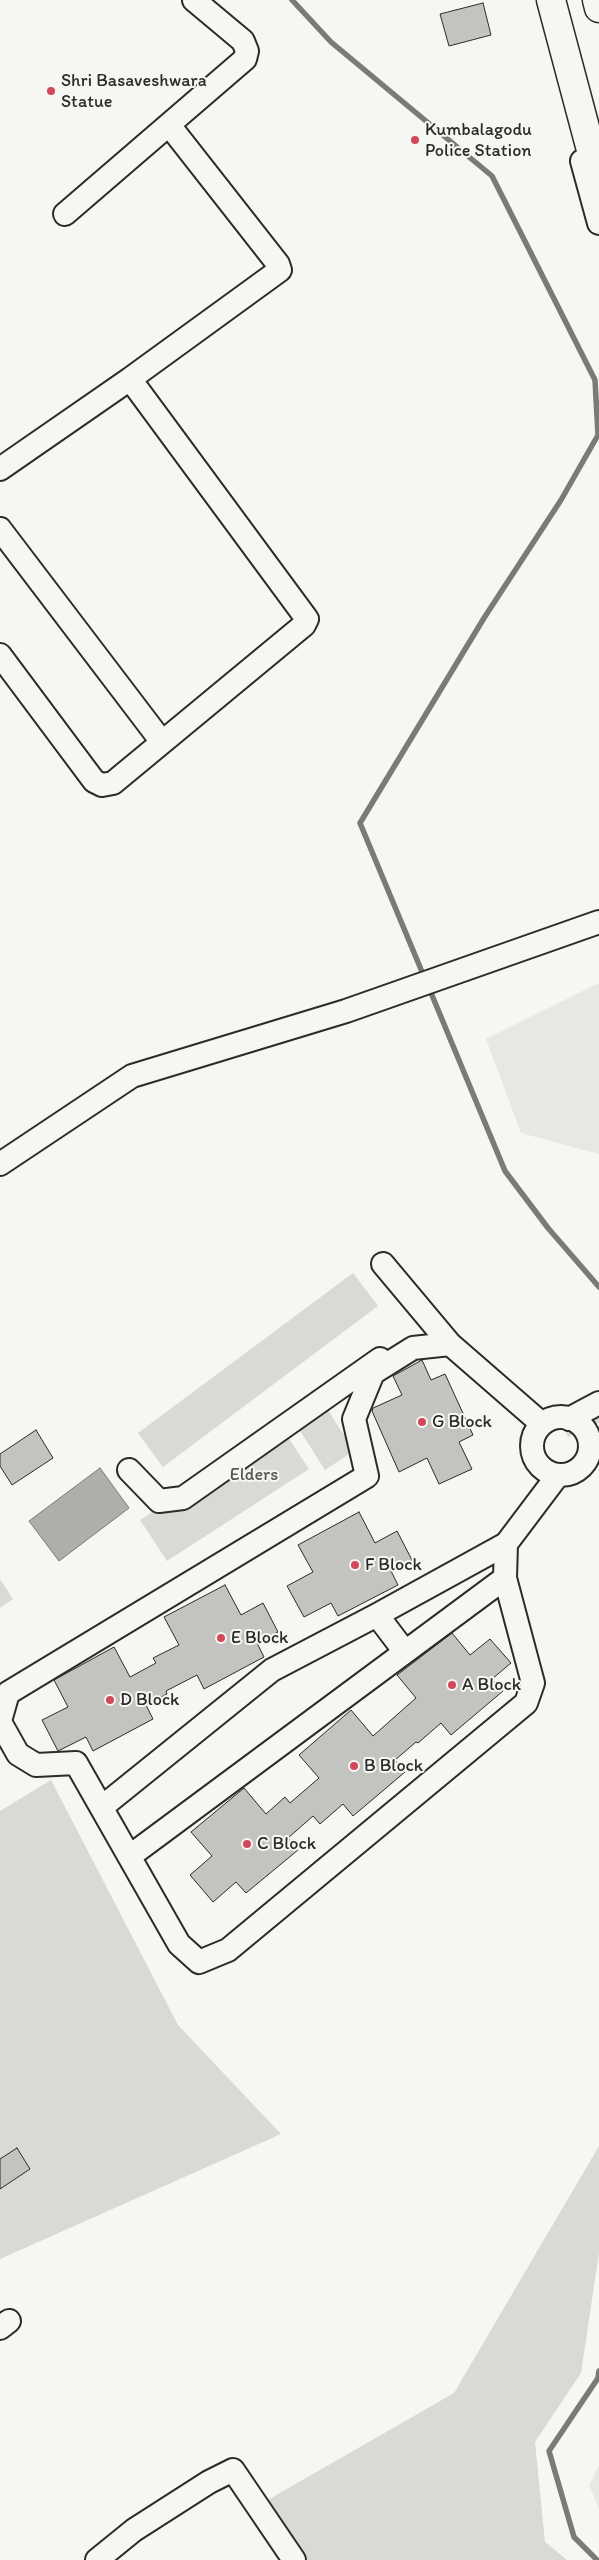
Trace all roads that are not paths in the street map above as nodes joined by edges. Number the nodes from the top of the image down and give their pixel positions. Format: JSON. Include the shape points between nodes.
{"nodes":[{"id":1,"x":194,"y":0,"type":"edge"},
{"id":2,"x":597,"y":0,"type":"edge"},
{"id":3,"x":550,"y":2,"type":"edge"},
{"id":4,"x":599,"y":8,"type":"edge"},
{"id":5,"x":169,"y":125,"type":"junction"},
{"id":6,"x":599,"y":138,"type":"edge"},
{"id":7,"x":599,"y":180,"type":"edge"},
{"id":8,"x":65,"y":214,"type":"dead end"},
{"id":9,"x":599,"y":222,"type":"edge"},
{"id":10,"x":130,"y":380,"type":"junction"},
{"id":11,"x":0,"y":469,"type":"edge"},
{"id":12,"x":0,"y":530,"type":"edge"},
{"id":13,"x":0,"y":655,"type":"edge"},
{"id":14,"x":162,"y":742,"type":"junction"},
{"id":15,"x":599,"y":922,"type":"edge"},
{"id":16,"x":0,"y":1164,"type":"edge"},
{"id":17,"x":383,"y":1264,"type":"dead end"},
{"id":18,"x":450,"y":1344,"type":"junction"},
{"id":19,"x":413,"y":1348,"type":"junction"},
{"id":20,"x":599,"y":1403,"type":"edge"},
{"id":21,"x":569,"y":1419,"type":"junction"},
{"id":22,"x":542,"y":1424,"type":"junction"},
{"id":23,"x":594,"y":1453,"type":"edge"},
{"id":24,"x":129,"y":1470,"type":"dead end"},
{"id":25,"x":558,"y":1475,"type":"junction"},
{"id":26,"x":506,"y":1544,"type":"junction"},
{"id":27,"x":504,"y":1578,"type":"junction"},
{"id":28,"x":377,"y":1615,"type":"junction"},
{"id":29,"x":405,"y":1652,"type":"junction"},
{"id":30,"x":0,"y":1721,"type":"edge"},
{"id":31,"x":102,"y":1807,"type":"junction"},
{"id":32,"x":130,"y":1856,"type":"junction"},
{"id":33,"x":97,"y":2560,"type":"edge"},
{"id":34,"x":294,"y":2560,"type":"edge"}],
"edges":[{"from":1,"to":5,"type":"street","via":[[243,41],[246,59]]},
{"from":2,"to":4,"type":"highway"},
{"from":3,"to":6,"type":"highway"},
{"from":3,"to":7,"type":"highway"},
{"from":3,"to":9,"type":"street"},
{"from":5,"to":8,"type":"street"},
{"from":5,"to":10,"type":"street","via":[[280,270]]},
{"from":10,"to":11,"type":"street"},
{"from":10,"to":14,"type":"street","via":[[307,619],[304,625]]},
{"from":12,"to":14,"type":"street"},
{"from":13,"to":14,"type":"street","via":[[94,781],[102,785],[112,782]]},
{"from":15,"to":16,"type":"street","via":[[362,1005],[132,1076]]},
{"from":17,"to":18,"type":"street"},
{"from":18,"to":19,"type":"street"},
{"from":18,"to":22,"type":"street"},
{"from":19,"to":24,"type":"street","via":[[404,1342],[183,1498],[159,1501]]},
{"from":19,"to":30,"type":"street","via":[[373,1373],[354,1419],[367,1476],[8,1693]]},
{"from":20,"to":21,"type":"street"},
{"from":21,"to":22,"type":"street"},
{"from":21,"to":23,"type":"street","via":[[584,1429]]},
{"from":22,"to":25,"type":"street","via":[[536,1432],[532,1450],[541,1467]]},
{"from":23,"to":25,"type":"street","via":[[576,1471]]},
{"from":25,"to":26,"type":"street"},
{"from":26,"to":27,"type":"street"},
{"from":26,"to":28,"type":"street"},
{"from":27,"to":29,"type":"street"},
{"from":27,"to":32,"type":"street","via":[[533,1683],[526,1704],[228,1950],[198,1962],[179,1944]]},
{"from":28,"to":29,"type":"street"},
{"from":28,"to":31,"type":"street","via":[[272,1670]]},
{"from":29,"to":32,"type":"street"},
{"from":30,"to":31,"type":"street","via":[[18,1754],[36,1765],[76,1763]]},
{"from":31,"to":32,"type":"street"},
{"from":33,"to":34,"type":"street","via":[[134,2530],[233,2470]]}]}
